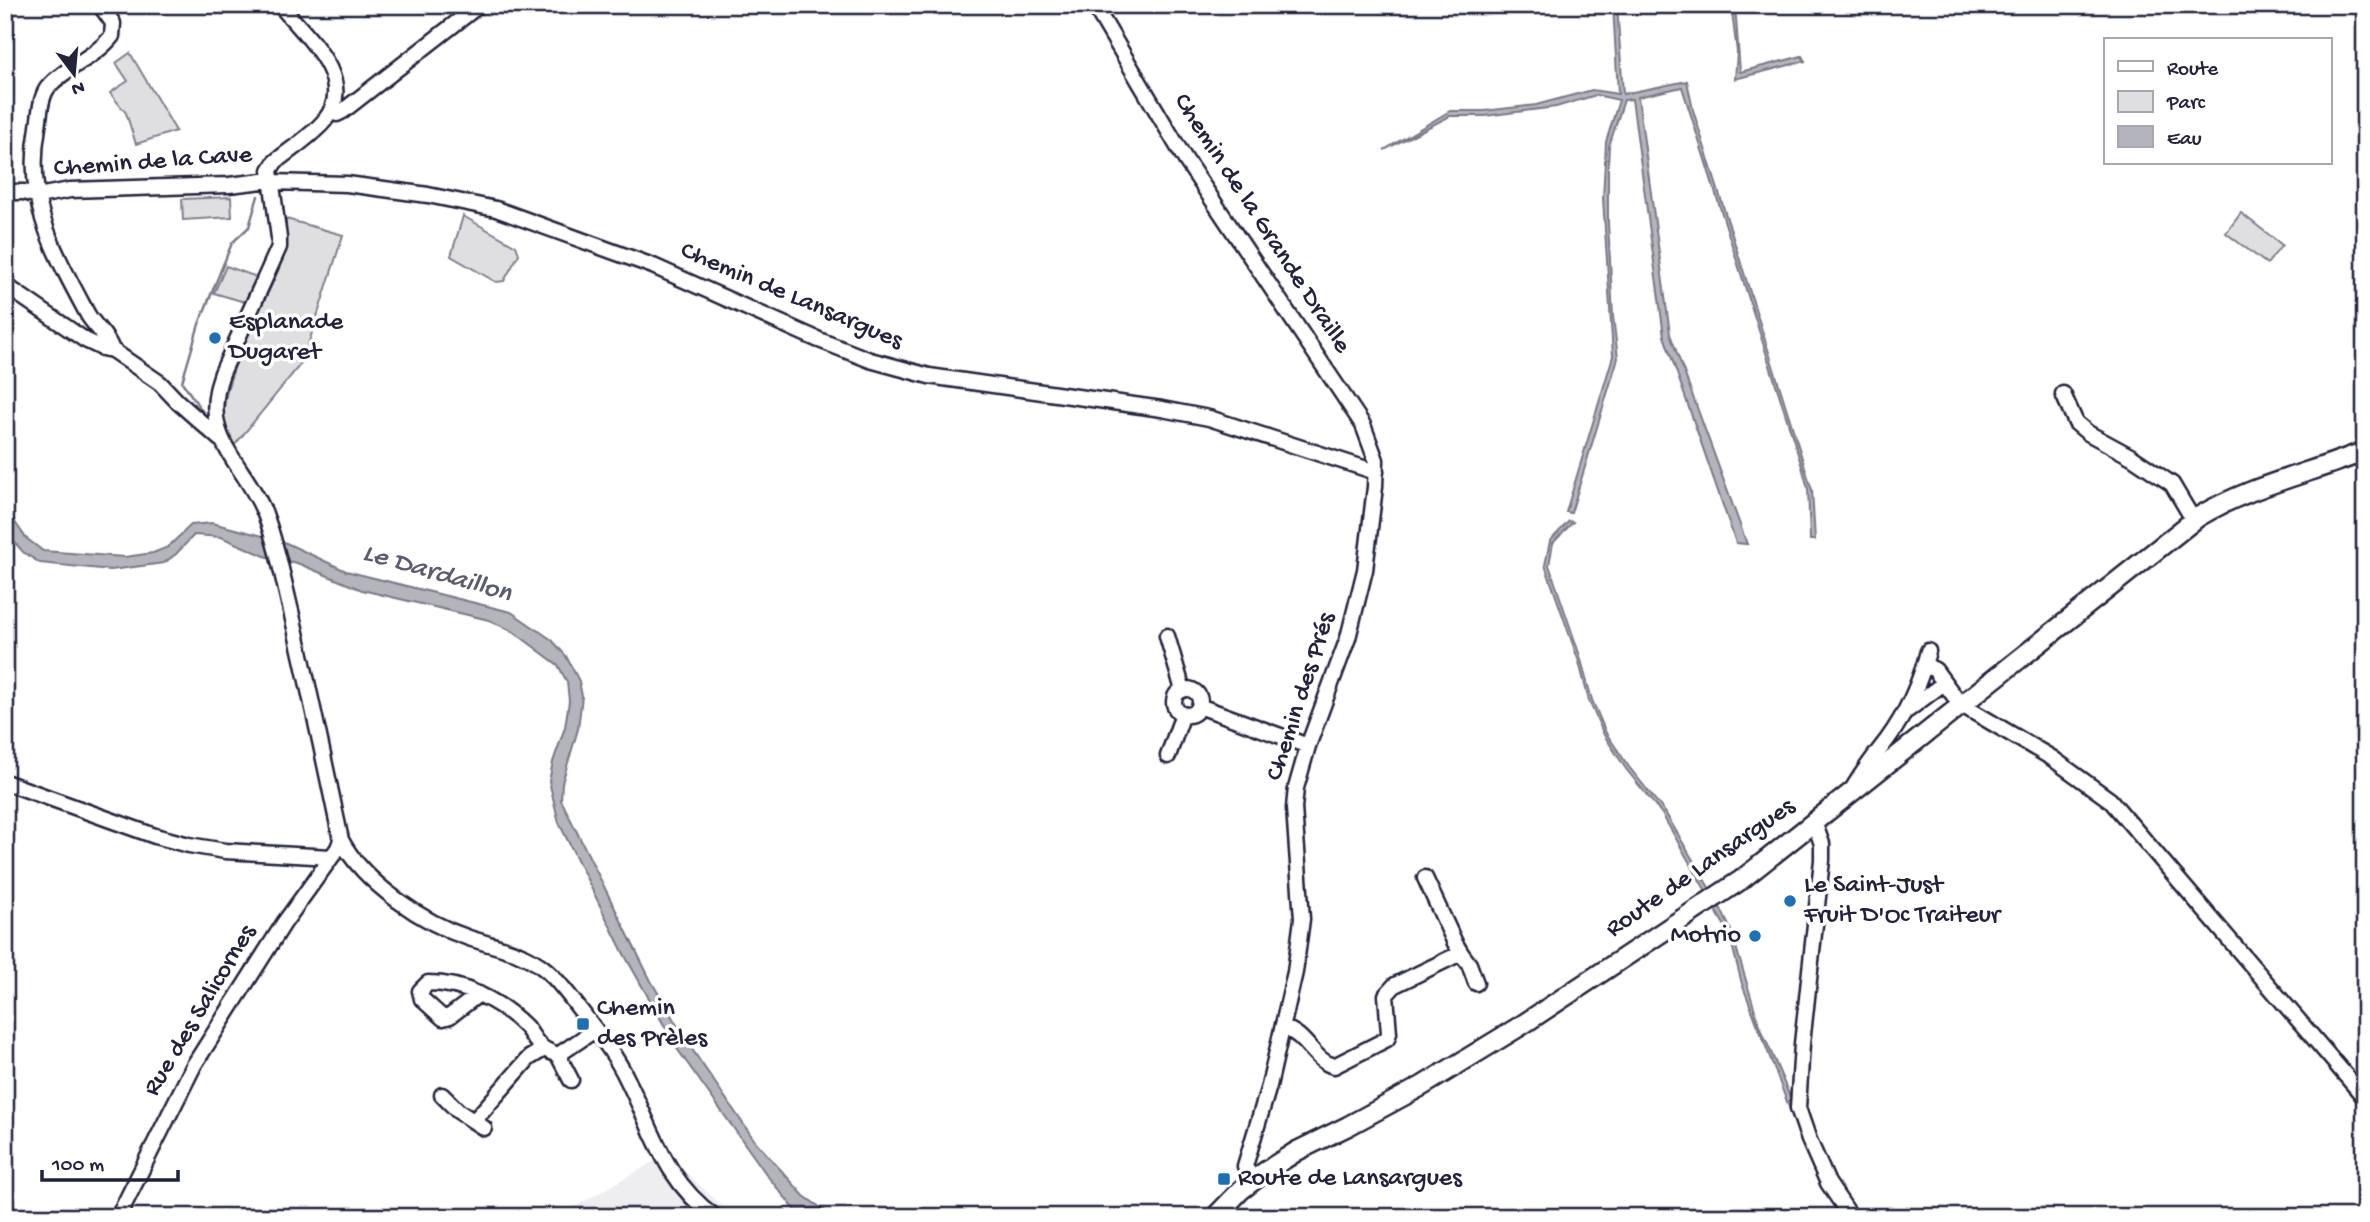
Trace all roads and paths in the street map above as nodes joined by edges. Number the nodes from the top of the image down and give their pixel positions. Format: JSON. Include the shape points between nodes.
{"nodes":[{"id":1,"x":100,"y":5,"type":"edge"},
{"id":2,"x":280,"y":5,"type":"edge"},
{"id":3,"x":479,"y":5,"type":"edge"},
{"id":4,"x":1094,"y":5,"type":"edge"},
{"id":5,"x":332,"y":111,"type":"junction"},
{"id":6,"x":271,"y":181,"type":"junction"},
{"id":7,"x":5,"y":192,"type":"edge"},
{"id":8,"x":38,"y":195,"type":"junction"},
{"id":9,"x":5,"y":285,"type":"edge"},
{"id":10,"x":112,"y":350,"type":"junction"},
{"id":11,"x":2063,"y":394,"type":"dead end"},
{"id":12,"x":217,"y":436,"type":"junction"},
{"id":13,"x":2365,"y":451,"type":"edge"},
{"id":14,"x":1376,"y":472,"type":"junction"},
{"id":15,"x":2192,"y":522,"type":"junction"},
{"id":16,"x":1167,"y":636,"type":"dead end"},
{"id":17,"x":1944,"y":683,"type":"junction"},
{"id":18,"x":1183,"y":690,"type":"junction"},
{"id":19,"x":1960,"y":704,"type":"junction"},
{"id":20,"x":1199,"y":706,"type":"junction"},
{"id":21,"x":1183,"y":715,"type":"junction"},
{"id":22,"x":1902,"y":715,"type":"junction"},
{"id":23,"x":1308,"y":746,"type":"junction"},
{"id":24,"x":1168,"y":756,"type":"dead end"},
{"id":25,"x":5,"y":782,"type":"edge"},
{"id":26,"x":1851,"y":793,"type":"junction"},
{"id":27,"x":1814,"y":822,"type":"junction"},
{"id":28,"x":341,"y":840,"type":"junction"},
{"id":29,"x":331,"y":857,"type":"junction"},
{"id":30,"x":1425,"y":878,"type":"dead end"},
{"id":31,"x":1461,"y":953,"type":"junction"},
{"id":32,"x":1476,"y":983,"type":"dead end"},
{"id":33,"x":479,"y":994,"type":"dead end"},
{"id":34,"x":1283,"y":1028,"type":"junction"},
{"id":35,"x":596,"y":1030,"type":"junction"},
{"id":36,"x":544,"y":1049,"type":"junction"},
{"id":37,"x":558,"y":1055,"type":"junction"},
{"id":38,"x":571,"y":1080,"type":"dead end"},
{"id":39,"x":442,"y":1095,"type":"dead end"},
{"id":40,"x":2365,"y":1098,"type":"edge"},
{"id":41,"x":1253,"y":1181,"type":"junction"},
{"id":42,"x":118,"y":1217,"type":"edge"},
{"id":43,"x":715,"y":1217,"type":"edge"},
{"id":44,"x":1215,"y":1217,"type":"edge"},
{"id":45,"x":1850,"y":1217,"type":"edge"}],
"edges":[{"from":1,"to":8,"type":"street","via":[[113,23],[112,36],[48,87],[42,103],[33,162]]},
{"from":2,"to":5,"type":"street","via":[[327,62],[335,92]]},
{"from":3,"to":5,"type":"street","via":[[343,111]]},
{"from":4,"to":14,"type":"street","name":"Chemin de la Grande Draille","via":[[1185,159],[1363,425]]},
{"from":5,"to":6,"type":"street","via":[[275,162]]},
{"from":6,"to":8,"type":"street","name":"Chemin de la Cave"},
{"from":6,"to":12,"type":"street","via":[[279,247],[218,383]]},
{"from":6,"to":14,"type":"street","name":"Chemin de Lansargues","via":[[347,184],[496,209],[653,266],[870,360],[929,376],[1209,418]]},
{"from":7,"to":8,"type":"street","name":"Chemin de la Cave"},
{"from":8,"to":10,"type":"street","via":[[49,241]]},
{"from":9,"to":10,"type":"street","via":[[85,340]]},
{"from":10,"to":12,"type":"street","via":[[160,383]]},
{"from":11,"to":15,"type":"street","via":[[2076,423],[2088,433],[2172,484]]},
{"from":12,"to":28,"type":"street","via":[[266,516]]},
{"from":13,"to":15,"type":"main road","name":"Route de Lansargues","via":[[2256,488]]},
{"from":14,"to":23,"type":"street","name":"Chemin des Prés","via":[[1357,607]]},
{"from":15,"to":19,"type":"main road","name":"Route de Lansargues"},
{"from":16,"to":18,"type":"street"},
{"from":17,"to":19,"type":"street"},
{"from":17,"to":22,"type":"street"},
{"from":17,"to":22,"type":"street","via":[[1926,658]]},
{"from":18,"to":20,"type":"street","via":[[1197,695]]},
{"from":18,"to":21,"type":"street","via":[[1174,702]]},
{"from":19,"to":26,"type":"main road","name":"Route de Lansargues"},
{"from":19,"to":40,"type":"street","via":[[2052,758],[2109,800]]},
{"from":20,"to":21,"type":"street","via":[[1195,713]]},
{"from":20,"to":23,"type":"street"},
{"from":21,"to":24,"type":"street"},
{"from":22,"to":26,"type":"street"},
{"from":23,"to":34,"type":"street","name":"Chemin des Prés","via":[[1294,808],[1302,919]]},
{"from":25,"to":29,"type":"street","via":[[189,845]]},
{"from":26,"to":27,"type":"main road","name":"Route de Lansargues"},
{"from":27,"to":41,"type":"main road","name":"Route de Lansargues","via":[[1741,880],[1522,1025],[1422,1086],[1297,1151]]},
{"from":27,"to":45,"type":"street","via":[[1822,860],[1798,1108],[1828,1183]]},
{"from":28,"to":29,"type":"street","name":"Rue des Salicornes"},
{"from":28,"to":35,"type":"street","via":[[363,871],[403,903],[459,934],[515,951],[546,970]]},
{"from":29,"to":42,"type":"street","name":"Rue des Salicornes","via":[[194,1065]]},
{"from":30,"to":31,"type":"street"},
{"from":31,"to":32,"type":"street"},
{"from":31,"to":34,"type":"street","via":[[1390,988],[1386,995],[1387,1039],[1338,1064],[1325,1063],[1299,1035]]},
{"from":33,"to":36,"type":"street","via":[[515,1017]]},
{"from":34,"to":41,"type":"street","name":"Chemin des Prés","via":[[1245,1166]]},
{"from":35,"to":37,"type":"street"},
{"from":35,"to":43,"type":"street","via":[[616,1058],[672,1175]]},
{"from":36,"to":37,"type":"street"},
{"from":36,"to":39,"type":"street","via":[[529,1058],[479,1125]]},
{"from":37,"to":38,"type":"street"},
{"from":41,"to":44,"type":"main road","name":"Route de Lansargues"}]}
